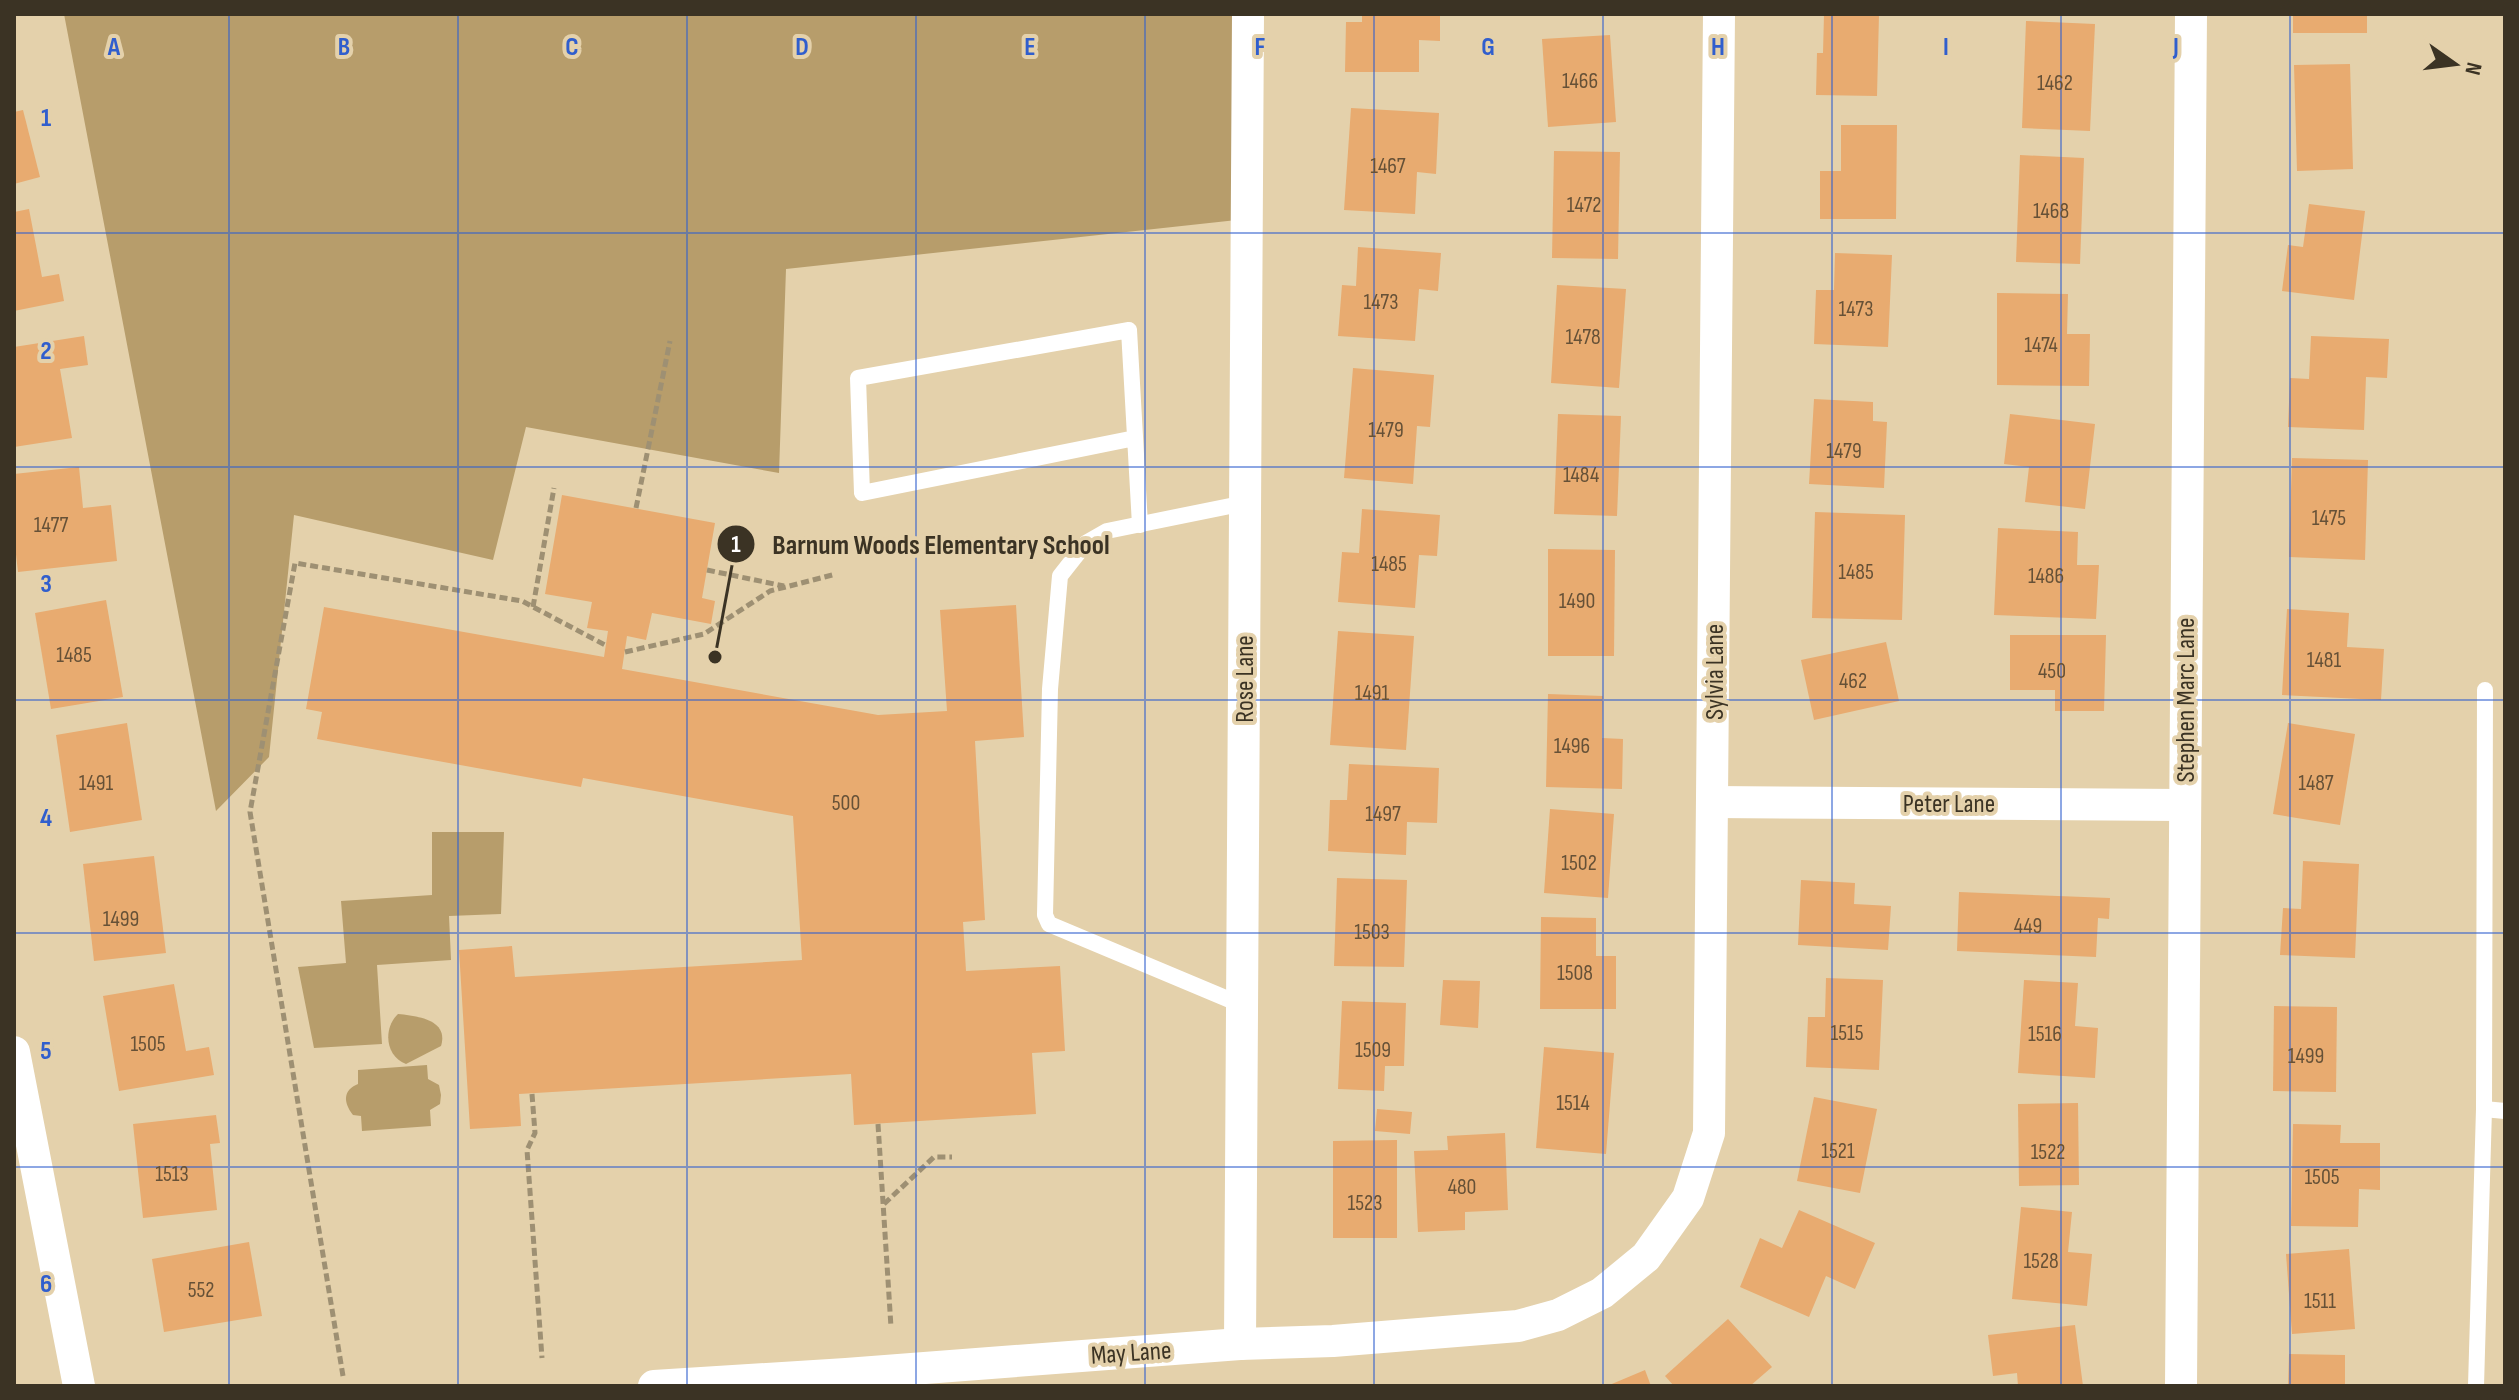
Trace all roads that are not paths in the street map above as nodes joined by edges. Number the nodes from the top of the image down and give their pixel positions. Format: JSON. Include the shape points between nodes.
{"nodes":[{"id":1,"x":1248,"y":14,"type":"edge"},
{"id":2,"x":1719,"y":14,"type":"edge"},
{"id":3,"x":2191,"y":14,"type":"edge"},
{"id":4,"x":1135,"y":438,"type":"junction"},
{"id":5,"x":1245,"y":503,"type":"junction"},
{"id":6,"x":1140,"y":525,"type":"junction"},
{"id":7,"x":2485,"y":690,"type":"dead end"},
{"id":8,"x":1713,"y":802,"type":"junction"},
{"id":9,"x":2184,"y":805,"type":"junction"},
{"id":10,"x":1242,"y":1005,"type":"junction"},
{"id":11,"x":14,"y":1052,"type":"edge"},
{"id":12,"x":2484,"y":1109,"type":"junction"},
{"id":13,"x":2505,"y":1111,"type":"edge"},
{"id":14,"x":1602,"y":1293,"type":"joint"},
{"id":15,"x":1240,"y":1344,"type":"junction"},
{"id":16,"x":846,"y":1380,"type":"edge"},
{"id":17,"x":79,"y":1386,"type":"edge"},
{"id":18,"x":654,"y":1386,"type":"edge"},
{"id":19,"x":2181,"y":1386,"type":"edge"},
{"id":20,"x":2476,"y":1386,"type":"edge"}],
"edges":[{"from":1,"to":5,"type":"street","name":"Rose Lane"},
{"from":2,"to":8,"type":"street","name":"Sylvia Lane"},
{"from":3,"to":9,"type":"street","name":"Stephen Marc Lane"},
{"from":4,"to":4,"type":"lane","via":[[1129,330],[858,378],[862,493]]},
{"from":4,"to":6,"type":"lane"},
{"from":5,"to":6,"type":"lane"},
{"from":5,"to":10,"type":"street","name":"Rose Lane"},
{"from":6,"to":10,"type":"lane","via":[[1107,531],[1086,543],[1060,576],[1050,689],[1045,915],[1049,924]]},
{"from":7,"to":12,"type":"lane"},
{"from":8,"to":9,"type":"street","name":"Peter Lane"},
{"from":8,"to":14,"type":"street","name":"Sylvia Lane","via":[[1709,1133],[1688,1198],[1646,1257]]},
{"from":9,"to":19,"type":"street","name":"Stephen Marc Lane"},
{"from":10,"to":15,"type":"street","name":"Rose Lane"},
{"from":11,"to":17,"type":"street"},
{"from":12,"to":13,"type":"lane"},
{"from":12,"to":20,"type":"lane"},
{"from":14,"to":15,"type":"street","name":"May Lane","via":[[1558,1315],[1518,1326]]},
{"from":15,"to":16,"type":"street","name":"May Lane"},
{"from":16,"to":18,"type":"street","name":"May Lane"}]}
